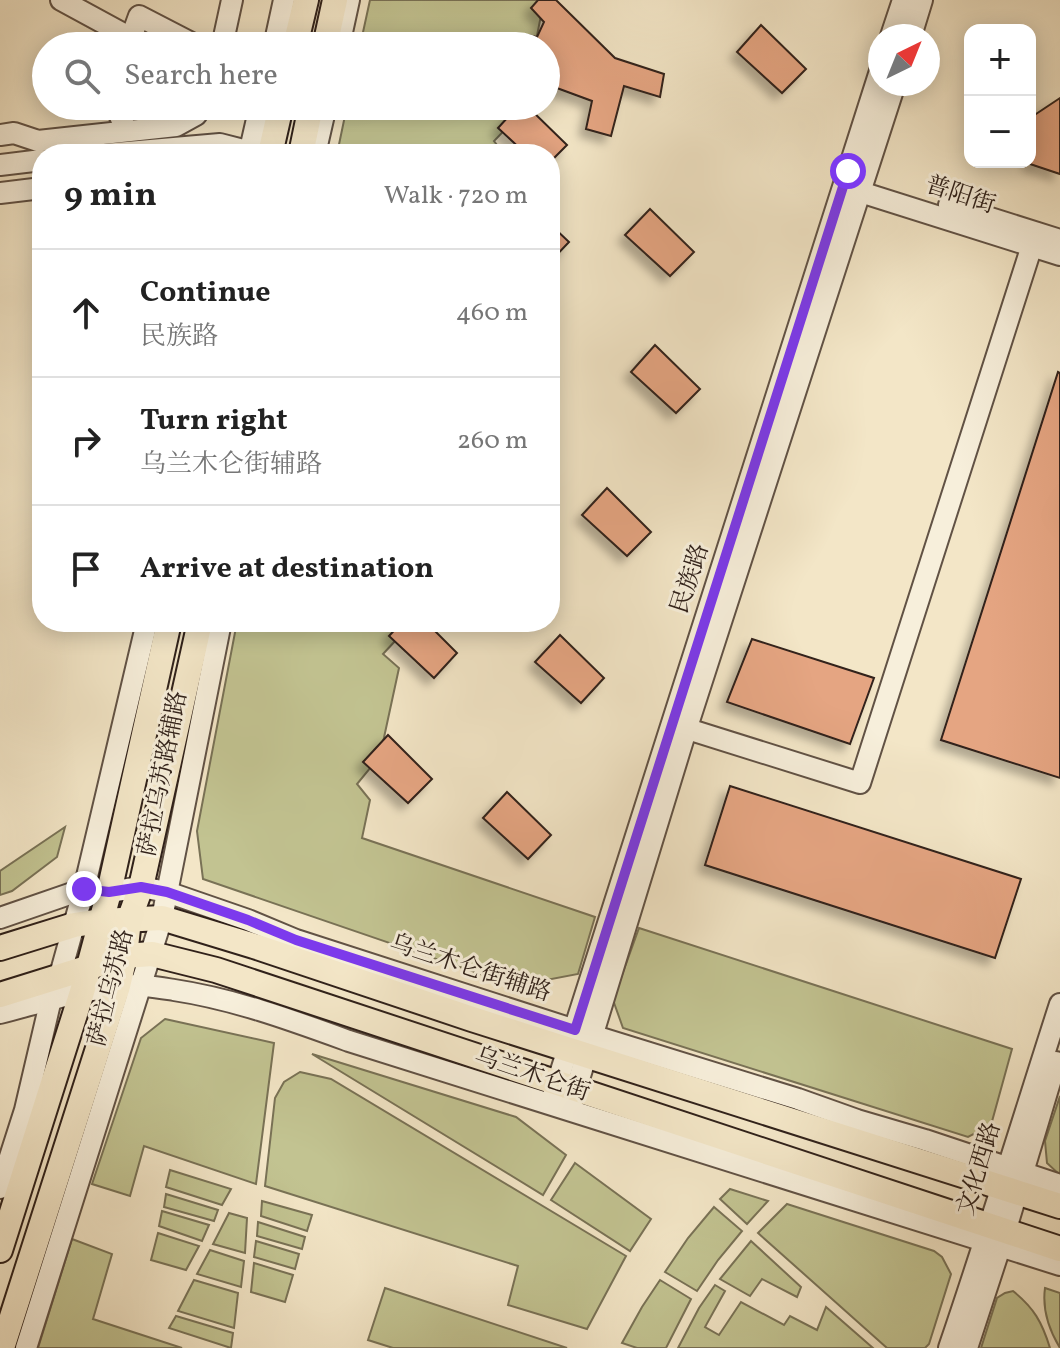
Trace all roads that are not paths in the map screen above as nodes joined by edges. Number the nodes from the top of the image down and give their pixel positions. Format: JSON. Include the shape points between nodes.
{"nodes":[{"id":1,"x":61,"y":0,"type":"edge"},
{"id":2,"x":232,"y":0,"type":"edge"},
{"id":3,"x":284,"y":0,"type":"edge"},
{"id":4,"x":306,"y":0,"type":"edge"},
{"id":5,"x":335,"y":0,"type":"edge"},
{"id":6,"x":349,"y":0,"type":"edge"},
{"id":7,"x":903,"y":0,"type":"edge"},
{"id":8,"x":922,"y":0,"type":"edge"},
{"id":9,"x":895,"y":24,"type":"edge"},
{"id":10,"x":915,"y":24,"type":"edge"},
{"id":11,"x":113,"y":32,"type":"edge"},
{"id":12,"x":133,"y":32,"type":"edge"},
{"id":13,"x":170,"y":32,"type":"edge"},
{"id":14,"x":225,"y":32,"type":"edge"},
{"id":15,"x":277,"y":32,"type":"edge"},
{"id":16,"x":298,"y":32,"type":"edge"},
{"id":17,"x":328,"y":32,"type":"edge"},
{"id":18,"x":342,"y":32,"type":"edge"},
{"id":19,"x":874,"y":96,"type":"edge"},
{"id":20,"x":890,"y":96,"type":"edge"},
{"id":21,"x":122,"y":120,"type":"edge"},
{"id":22,"x":187,"y":120,"type":"edge"},
{"id":23,"x":259,"y":120,"type":"edge"},
{"id":24,"x":274,"y":120,"type":"edge"},
{"id":25,"x":308,"y":120,"type":"edge"},
{"id":26,"x":323,"y":120,"type":"edge"},
{"id":27,"x":127,"y":131,"type":"junction"},
{"id":28,"x":0,"y":135,"type":"edge"},
{"id":29,"x":258,"y":144,"type":"edge"},
{"id":30,"x":262,"y":144,"type":"edge"},
{"id":31,"x":303,"y":144,"type":"edge"},
{"id":32,"x":317,"y":144,"type":"edge"},
{"id":33,"x":32,"y":161,"type":"edge"},
{"id":34,"x":0,"y":165,"type":"edge"},
{"id":35,"x":854,"y":182,"type":"junction"},
{"id":36,"x":32,"y":189,"type":"edge"},
{"id":37,"x":0,"y":193,"type":"edge"},
{"id":38,"x":1035,"y":240,"type":"junction"},
{"id":39,"x":1060,"y":240,"type":"edge"},
{"id":40,"x":1060,"y":255,"type":"edge"},
{"id":41,"x":145,"y":632,"type":"edge"},
{"id":42,"x":167,"y":632,"type":"edge"},
{"id":43,"x":198,"y":632,"type":"edge"},
{"id":44,"x":219,"y":632,"type":"edge"},
{"id":45,"x":679,"y":726,"type":"junction"},
{"id":46,"x":141,"y":887,"type":"junction"},
{"id":47,"x":84,"y":889,"type":"junction"},
{"id":48,"x":109,"y":892,"type":"junction"},
{"id":49,"x":167,"y":892,"type":"junction"},
{"id":50,"x":0,"y":918,"type":"edge"},
{"id":51,"x":162,"y":918,"type":"junction"},
{"id":52,"x":129,"y":920,"type":"junction"},
{"id":53,"x":101,"y":921,"type":"junction"},
{"id":54,"x":74,"y":925,"type":"junction"},
{"id":55,"x":0,"y":948,"type":"edge"},
{"id":56,"x":152,"y":954,"type":"junction"},
{"id":57,"x":125,"y":956,"type":"junction"},
{"id":58,"x":88,"y":966,"type":"junction"},
{"id":59,"x":60,"y":975,"type":"junction"},
{"id":60,"x":130,"y":985,"type":"junction"},
{"id":61,"x":82,"y":992,"type":"junction"},
{"id":62,"x":0,"y":995,"type":"edge"},
{"id":63,"x":51,"y":999,"type":"junction"},
{"id":64,"x":1060,"y":1004,"type":"edge"},
{"id":65,"x":0,"y":1013,"type":"edge"},
{"id":66,"x":581,"y":1043,"type":"junction"},
{"id":67,"x":1060,"y":1047,"type":"edge"},
{"id":68,"x":564,"y":1096,"type":"junction"},
{"id":69,"x":1012,"y":1180,"type":"junction"},
{"id":70,"x":1060,"y":1185,"type":"edge"},
{"id":71,"x":0,"y":1188,"type":"edge"},
{"id":72,"x":1060,"y":1206,"type":"edge"},
{"id":73,"x":995,"y":1236,"type":"junction"},
{"id":74,"x":1060,"y":1249,"type":"edge"},
{"id":75,"x":0,"y":1250,"type":"edge"},
{"id":76,"x":1060,"y":1265,"type":"edge"},
{"id":77,"x":2,"y":1348,"type":"edge"},
{"id":78,"x":26,"y":1348,"type":"edge"},
{"id":79,"x":949,"y":1348,"type":"edge"},
{"id":80,"x":967,"y":1348,"type":"edge"}],
"edges":[{"from":1,"to":11,"type":"street"},
{"from":2,"to":14,"type":"street"},
{"from":3,"to":15,"type":"street"},
{"from":4,"to":16,"type":"main road"},
{"from":5,"to":17,"type":"main road"},
{"from":6,"to":18,"type":"street"},
{"from":7,"to":9,"type":"street"},
{"from":8,"to":10,"type":"street"},
{"from":12,"to":13,"type":"street","via":[[139,16]]},
{"from":19,"to":35,"type":"street","name":"民族路"},
{"from":20,"to":35,"type":"street","name":"民族路"},
{"from":21,"to":27,"type":"street"},
{"from":22,"to":27,"type":"street"},
{"from":23,"to":29,"type":"street"},
{"from":24,"to":30,"type":"main road"},
{"from":25,"to":31,"type":"main road"},
{"from":26,"to":32,"type":"street"},
{"from":27,"to":28,"type":"street","via":[[38,141],[14,133]]},
{"from":33,"to":34,"type":"street"},
{"from":35,"to":38,"type":"street","name":"普阳街"},
{"from":35,"to":45,"type":"street","name":"民族路"},
{"from":36,"to":37,"type":"street"},
{"from":38,"to":39,"type":"street","name":"普阳街"},
{"from":38,"to":40,"type":"street","name":"普阳街"},
{"from":38,"to":45,"type":"street","via":[[860,783]]},
{"from":41,"to":47,"type":"street","name":"萨拉乌苏路辅路"},
{"from":42,"to":48,"type":"main road","name":"萨拉乌苏路"},
{"from":43,"to":46,"type":"main road","name":"萨拉乌苏路"},
{"from":44,"to":49,"type":"street","name":"萨拉乌苏路辅路"},
{"from":45,"to":66,"type":"street","name":"民族路"},
{"from":46,"to":48,"type":"street","name":"乌兰木仑街辅路"},
{"from":46,"to":49,"type":"street","name":"乌兰木仑街辅路"},
{"from":46,"to":52,"type":"main road","name":"萨拉乌苏路"},
{"from":47,"to":48,"type":"street","name":"乌兰木仑街辅路"},
{"from":47,"to":50,"type":"street","name":"乌兰木仑街辅路"},
{"from":47,"to":54,"type":"street","name":"萨拉乌苏路辅路"},
{"from":48,"to":53,"type":"main road","name":"萨拉乌苏路"},
{"from":49,"to":51,"type":"street","name":"萨拉乌苏路辅路"},
{"from":49,"to":66,"type":"street","name":"乌兰木仑街辅路"},
{"from":51,"to":52,"type":"main road","name":"乌兰木仑街"},
{"from":51,"to":56,"type":"street","name":"萨拉乌苏路辅路"},
{"from":51,"to":66,"type":"main road","name":"乌兰木仑街"},
{"from":52,"to":53,"type":"main road","name":"乌兰木仑街"},
{"from":52,"to":57,"type":"main road","name":"萨拉乌苏路"},
{"from":53,"to":54,"type":"main road","name":"乌兰木仑街"},
{"from":53,"to":58,"type":"main road","name":"萨拉乌苏路"},
{"from":54,"to":55,"type":"main road","name":"乌兰木仑街"},
{"from":54,"to":59,"type":"street","name":"萨拉乌苏路辅路"},
{"from":56,"to":57,"type":"main road","name":"乌兰木仑街"},
{"from":56,"to":60,"type":"street","name":"萨拉乌苏路辅路"},
{"from":56,"to":68,"type":"main road","name":"乌兰木仑街","via":[[216,970]]},
{"from":57,"to":58,"type":"main road","name":"乌兰木仑街"},
{"from":57,"to":60,"type":"main road","name":"萨拉乌苏路"},
{"from":58,"to":59,"type":"main road","name":"乌兰木仑街"},
{"from":58,"to":61,"type":"main road","name":"萨拉乌苏路"},
{"from":59,"to":62,"type":"main road","name":"乌兰木仑街"},
{"from":59,"to":63,"type":"street","name":"萨拉乌苏路辅路"},
{"from":60,"to":61,"type":"street"},
{"from":60,"to":68,"type":"street","via":[[210,996],[349,1041]]},
{"from":60,"to":77,"type":"main road","name":"萨拉乌苏路"},
{"from":60,"to":78,"type":"street","name":"萨拉乌苏路辅路"},
{"from":61,"to":63,"type":"street"},
{"from":61,"to":75,"type":"main road","name":"萨拉乌苏路"},
{"from":63,"to":65,"type":"street"},
{"from":63,"to":71,"type":"street","name":"萨拉乌苏路辅路"},
{"from":64,"to":69,"type":"street","name":"文化西路"},
{"from":66,"to":68,"type":"street","name":"民族路"},
{"from":66,"to":69,"type":"main road","name":"乌兰木仑街"},
{"from":67,"to":69,"type":"street","name":"文化西路"},
{"from":68,"to":73,"type":"main road","name":"乌兰木仑街"},
{"from":69,"to":70,"type":"street"},
{"from":69,"to":72,"type":"main road","name":"乌兰木仑街"},
{"from":69,"to":73,"type":"street","name":"文化西路"},
{"from":73,"to":74,"type":"main road","name":"乌兰木仑街"},
{"from":73,"to":76,"type":"street"},
{"from":73,"to":79,"type":"street","name":"文化西路"},
{"from":73,"to":80,"type":"street","name":"文化西路"}]}
